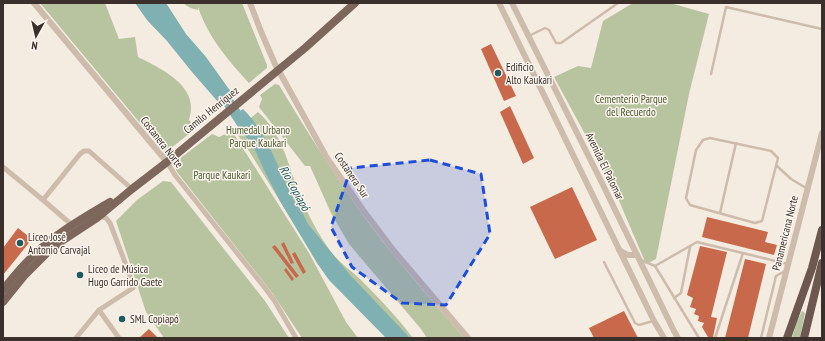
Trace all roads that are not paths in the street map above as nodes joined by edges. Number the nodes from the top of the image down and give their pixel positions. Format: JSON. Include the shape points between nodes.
{"nodes":[{"id":1,"x":34,"y":3,"type":"edge"},
{"id":2,"x":250,"y":3,"type":"edge"},
{"id":3,"x":355,"y":3,"type":"edge"},
{"id":4,"x":362,"y":3,"type":"edge"},
{"id":5,"x":511,"y":3,"type":"edge"},
{"id":6,"x":618,"y":3,"type":"edge"},
{"id":7,"x":499,"y":4,"type":"edge"},
{"id":8,"x":822,"y":29,"type":"edge"},
{"id":9,"x":529,"y":36,"type":"junction"},
{"id":10,"x":305,"y":48,"type":"junction"},
{"id":11,"x":279,"y":70,"type":"junction"},
{"id":12,"x":711,"y":74,"type":"dead end"},
{"id":13,"x":822,"y":133,"type":"edge"},
{"id":14,"x":736,"y":144,"type":"junction"},
{"id":15,"x":167,"y":162,"type":"junction"},
{"id":16,"x":776,"y":166,"type":"junction"},
{"id":17,"x":3,"y":167,"type":"edge"},
{"id":18,"x":808,"y":188,"type":"junction"},
{"id":19,"x":132,"y":189,"type":"junction"},
{"id":20,"x":43,"y":200,"type":"junction"},
{"id":21,"x":720,"y":213,"type":"junction"},
{"id":22,"x":96,"y":214,"type":"junction"},
{"id":23,"x":72,"y":225,"type":"junction"},
{"id":24,"x":822,"y":230,"type":"edge"},
{"id":25,"x":73,"y":235,"type":"junction"},
{"id":26,"x":690,"y":246,"type":"junction"},
{"id":27,"x":619,"y":250,"type":"junction"},
{"id":28,"x":743,"y":253,"type":"junction"},
{"id":29,"x":638,"y":257,"type":"junction"},
{"id":30,"x":604,"y":262,"type":"dead end"},
{"id":31,"x":822,"y":263,"type":"edge"},
{"id":32,"x":655,"y":266,"type":"junction"},
{"id":33,"x":788,"y":267,"type":"junction"},
{"id":34,"x":3,"y":290,"type":"edge"},
{"id":35,"x":674,"y":298,"type":"junction"},
{"id":36,"x":3,"y":302,"type":"edge"},
{"id":37,"x":99,"y":310,"type":"junction"},
{"id":38,"x":654,"y":321,"type":"junction"},
{"id":39,"x":76,"y":338,"type":"edge"},
{"id":40,"x":119,"y":338,"type":"edge"},
{"id":41,"x":296,"y":338,"type":"edge"},
{"id":42,"x":468,"y":338,"type":"edge"},
{"id":43,"x":664,"y":338,"type":"edge"},
{"id":44,"x":678,"y":338,"type":"edge"},
{"id":45,"x":699,"y":338,"type":"edge"},
{"id":46,"x":715,"y":338,"type":"edge"},
{"id":47,"x":761,"y":338,"type":"edge"},
{"id":48,"x":769,"y":338,"type":"edge"},
{"id":49,"x":787,"y":338,"type":"edge"},
{"id":50,"x":804,"y":338,"type":"edge"}],
"edges":[{"from":1,"to":15,"type":"street","name":"Costanera Norte"},
{"from":2,"to":11,"type":"street","name":"Costanera Sur"},
{"from":3,"to":10,"type":"main road","name":"Camilo Henríquez"},
{"from":4,"to":10,"type":"main road","name":"Camilo Henríquez"},
{"from":5,"to":7,"type":"street"},
{"from":5,"to":9,"type":"street","name":"Avenida El Palomar"},
{"from":6,"to":9,"type":"lane","via":[[561,43],[556,43],[549,30],[545,28]]},
{"from":7,"to":27,"type":"street"},
{"from":8,"to":12,"type":"lane","via":[[726,7]]},
{"from":9,"to":29,"type":"street","name":"Avenida El Palomar"},
{"from":10,"to":11,"type":"main road","name":"Camilo Henríquez"},
{"from":11,"to":15,"type":"main road","name":"Camilo Henríquez"},
{"from":11,"to":42,"type":"street","name":"Costanera Sur","via":[[327,158],[363,210],[394,251]]},
{"from":13,"to":18,"type":"street","name":"Panamericana Norte"},
{"from":14,"to":16,"type":"lane","via":[[771,151],[778,158]]},
{"from":14,"to":21,"type":"lane"},
{"from":14,"to":21,"type":"lane","via":[[710,138],[703,140],[696,150],[686,198],[690,205]]},
{"from":15,"to":19,"type":"main road","name":"Camilo Henríquez"},
{"from":15,"to":41,"type":"street","name":"Costanera Norte","via":[[274,300]]},
{"from":16,"to":18,"type":"lane","via":[[791,180]]},
{"from":16,"to":21,"type":"lane","via":[[762,221],[755,223]]},
{"from":17,"to":20,"type":"street"},
{"from":18,"to":33,"type":"street","name":"Panamericana Norte"},
{"from":19,"to":20,"type":"street","via":[[89,151],[84,150]]},
{"from":19,"to":22,"type":"main road","name":"Camilo Henríquez"},
{"from":20,"to":23,"type":"street"},
{"from":22,"to":23,"type":"main road","name":"Camilo Henríquez"},
{"from":22,"to":25,"type":"main road","name":"Camilo Henríquez"},
{"from":22,"to":37,"type":"street","via":[[106,218],[110,223],[134,286],[132,290]]},
{"from":23,"to":25,"type":"street"},
{"from":23,"to":34,"type":"main road","name":"Camilo Henríquez","via":[[36,253]]},
{"from":24,"to":49,"type":"highway","via":[[812,268]]},
{"from":25,"to":36,"type":"main road","name":"Camilo Henríquez","via":[[62,241],[36,264]]},
{"from":26,"to":28,"type":"lane","via":[[696,242]]},
{"from":26,"to":32,"type":"lane"},
{"from":26,"to":35,"type":"lane","via":[[681,293]]},
{"from":27,"to":29,"type":"street"},
{"from":27,"to":38,"type":"street"},
{"from":28,"to":33,"type":"lane"},
{"from":28,"to":46,"type":"lane"},
{"from":29,"to":32,"type":"lane"},
{"from":29,"to":44,"type":"street","name":"Avenida El Palomar"},
{"from":30,"to":38,"type":"lane","via":[[636,323],[640,325]]},
{"from":31,"to":50,"type":"highway"},
{"from":32,"to":35,"type":"lane"},
{"from":33,"to":47,"type":"lane","via":[[776,276]]},
{"from":33,"to":48,"type":"street","name":"Panamericana Norte"},
{"from":35,"to":45,"type":"lane"},
{"from":37,"to":39,"type":"street"},
{"from":37,"to":40,"type":"street"},
{"from":38,"to":43,"type":"street"}]}
